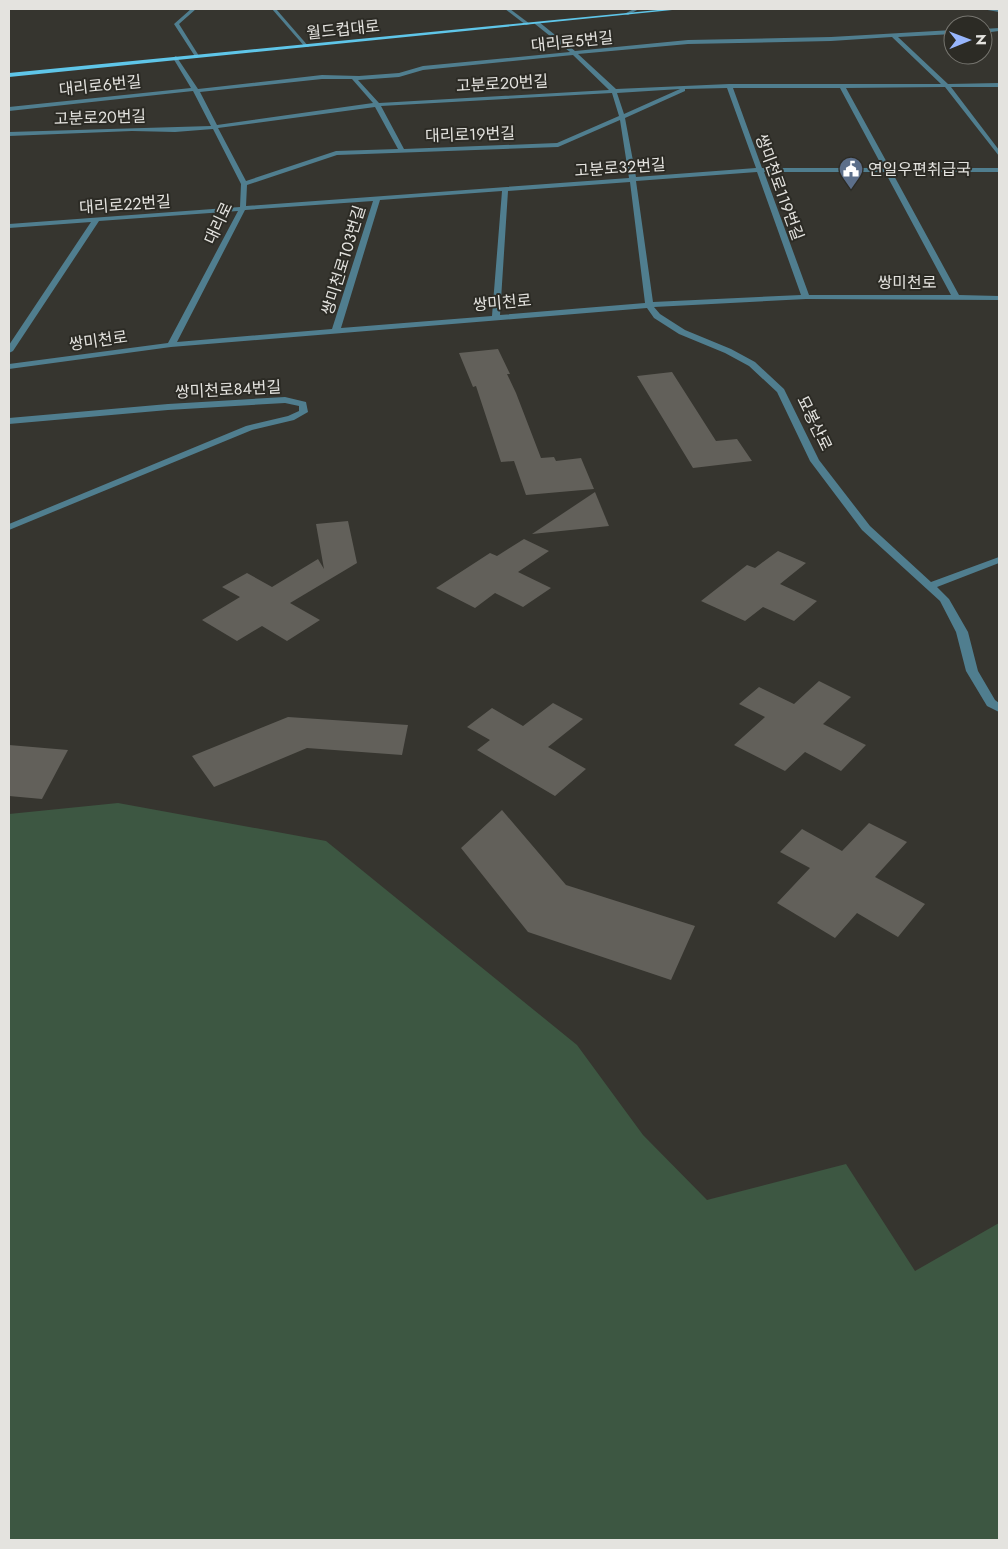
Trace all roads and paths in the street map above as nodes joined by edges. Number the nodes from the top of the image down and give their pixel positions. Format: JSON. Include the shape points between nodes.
{"nodes":[{"id":1,"x":194,"y":9,"type":"edge"},
{"id":2,"x":274,"y":9,"type":"edge"},
{"id":3,"x":510,"y":9,"type":"edge"},
{"id":4,"x":637,"y":9,"type":"edge"},
{"id":5,"x":680,"y":9,"type":"edge"},
{"id":6,"x":984,"y":9,"type":"edge"},
{"id":7,"x":999,"y":11,"type":"edge"},
{"id":8,"x":626,"y":14,"type":"junction"},
{"id":9,"x":537,"y":23,"type":"junction"},
{"id":10,"x":528,"y":24,"type":"junction"},
{"id":11,"x":943,"y":33,"type":"edge"},
{"id":12,"x":894,"y":36,"type":"junction"},
{"id":13,"x":307,"y":46,"type":"junction"},
{"id":14,"x":574,"y":54,"type":"junction"},
{"id":15,"x":196,"y":56,"type":"junction"},
{"id":16,"x":176,"y":58,"type":"junction"},
{"id":17,"x":9,"y":75,"type":"edge"},
{"id":18,"x":354,"y":78,"type":"junction"},
{"id":19,"x":999,"y":85,"type":"edge"},
{"id":20,"x":729,"y":86,"type":"junction"},
{"id":21,"x":842,"y":86,"type":"junction"},
{"id":22,"x":947,"y":86,"type":"junction"},
{"id":23,"x":689,"y":87,"type":"junction"},
{"id":24,"x":195,"y":90,"type":"junction"},
{"id":25,"x":614,"y":91,"type":"junction"},
{"id":26,"x":377,"y":104,"type":"junction"},
{"id":27,"x":9,"y":109,"type":"edge"},
{"id":28,"x":622,"y":117,"type":"junction"},
{"id":29,"x":215,"y":127,"type":"junction"},
{"id":30,"x":9,"y":134,"type":"edge"},
{"id":31,"x":402,"y":150,"type":"junction"},
{"id":32,"x":999,"y":154,"type":"edge"},
{"id":33,"x":760,"y":170,"type":"junction"},
{"id":34,"x":888,"y":170,"type":"junction"},
{"id":35,"x":999,"y":170,"type":"edge"},
{"id":36,"x":633,"y":180,"type":"junction"},
{"id":37,"x":244,"y":184,"type":"junction"},
{"id":38,"x":505,"y":189,"type":"junction"},
{"id":39,"x":377,"y":198,"type":"junction"},
{"id":40,"x":243,"y":208,"type":"junction"},
{"id":41,"x":96,"y":220,"type":"junction"},
{"id":42,"x":9,"y":226,"type":"edge"},
{"id":43,"x":806,"y":297,"type":"junction"},
{"id":44,"x":956,"y":297,"type":"junction"},
{"id":45,"x":999,"y":298,"type":"edge"},
{"id":46,"x":650,"y":305,"type":"junction"},
{"id":47,"x":496,"y":318,"type":"junction"},
{"id":48,"x":336,"y":330,"type":"junction"},
{"id":49,"x":171,"y":345,"type":"junction"},
{"id":50,"x":9,"y":351,"type":"edge"},
{"id":51,"x":9,"y":367,"type":"edge"},
{"id":52,"x":9,"y":421,"type":"edge"},
{"id":53,"x":9,"y":527,"type":"edge"},
{"id":54,"x":999,"y":560,"type":"edge"},
{"id":55,"x":929,"y":586,"type":"junction"},
{"id":56,"x":999,"y":708,"type":"edge"}],
"edges":[{"from":1,"to":15,"type":"street","via":[[176,24]]},
{"from":2,"to":13,"type":"street"},
{"from":3,"to":10,"type":"street"},
{"from":4,"to":8,"type":"street"},
{"from":5,"to":8,"type":"main road","name":"월드컵대로"},
{"from":6,"to":7,"type":"street"},
{"from":8,"to":9,"type":"main road","name":"월드컵대로"},
{"from":9,"to":10,"type":"main road","name":"월드컵대로"},
{"from":9,"to":14,"type":"street"},
{"from":10,"to":13,"type":"main road","name":"월드컵대로"},
{"from":11,"to":12,"type":"street","name":"대리로5번길"},
{"from":12,"to":14,"type":"street","name":"대리로5번길","via":[[688,42]]},
{"from":12,"to":22,"type":"street"},
{"from":13,"to":15,"type":"main road","name":"월드컵대로"},
{"from":14,"to":18,"type":"street","name":"대리로5번길"},
{"from":14,"to":25,"type":"street"},
{"from":15,"to":16,"type":"main road","name":"월드컵대로"},
{"from":16,"to":17,"type":"main road","name":"월드컵대로"},
{"from":16,"to":24,"type":"street","name":"대리로"},
{"from":18,"to":24,"type":"street","name":"대리로5번길","via":[[322,77]]},
{"from":18,"to":26,"type":"street"},
{"from":19,"to":22,"type":"street","name":"고분로20번길"},
{"from":20,"to":21,"type":"street","name":"고분로20번길"},
{"from":20,"to":23,"type":"street","name":"고분로20번길"},
{"from":20,"to":33,"type":"street","name":"쌍미천로119번길"},
{"from":21,"to":22,"type":"street","name":"고분로20번길"},
{"from":21,"to":34,"type":"street"},
{"from":22,"to":32,"type":"street"},
{"from":23,"to":25,"type":"street","name":"고분로20번길"},
{"from":23,"to":28,"type":"street","name":"대리로19번길"},
{"from":24,"to":27,"type":"street","name":"대리로6번길"},
{"from":24,"to":29,"type":"street","name":"대리로"},
{"from":25,"to":26,"type":"street","name":"고분로20번길"},
{"from":25,"to":28,"type":"street"},
{"from":26,"to":29,"type":"street","name":"고분로20번길"},
{"from":26,"to":31,"type":"street"},
{"from":28,"to":31,"type":"street","name":"대리로19번길","via":[[558,145]]},
{"from":28,"to":36,"type":"street"},
{"from":29,"to":30,"type":"street","name":"고분로20번길"},
{"from":29,"to":37,"type":"street","name":"대리로"},
{"from":31,"to":37,"type":"street","name":"대리로19번길","via":[[336,153]]},
{"from":33,"to":34,"type":"street","name":"고분로32번길"},
{"from":33,"to":36,"type":"street","name":"고분로32번길"},
{"from":33,"to":43,"type":"street","name":"쌍미천로119번길"},
{"from":34,"to":35,"type":"street","name":"고분로32번길"},
{"from":34,"to":44,"type":"street"},
{"from":36,"to":38,"type":"street","name":"고분로32번길"},
{"from":36,"to":46,"type":"street"},
{"from":37,"to":40,"type":"street","name":"대리로"},
{"from":38,"to":39,"type":"street","name":"고분로32번길"},
{"from":38,"to":47,"type":"street"},
{"from":39,"to":40,"type":"street","name":"고분로32번길"},
{"from":39,"to":48,"type":"street","name":"쌍미천로103번길"},
{"from":40,"to":41,"type":"street","name":"대리로22번길"},
{"from":40,"to":49,"type":"street","name":"대리로"},
{"from":41,"to":42,"type":"street","name":"대리로22번길"},
{"from":41,"to":50,"type":"street"},
{"from":43,"to":44,"type":"street","name":"쌍미천로"},
{"from":43,"to":46,"type":"street","name":"쌍미천로"},
{"from":44,"to":45,"type":"street","name":"쌍미천로"},
{"from":46,"to":47,"type":"street","name":"쌍미천로"},
{"from":46,"to":55,"type":"street","name":"묘봉산로","via":[[657,316],[682,332],[752,364],[781,391],[815,461],[866,528]]},
{"from":47,"to":48,"type":"street","name":"쌍미천로"},
{"from":48,"to":49,"type":"street","name":"쌍미천로"},
{"from":49,"to":51,"type":"street","name":"쌍미천로"},
{"from":52,"to":53,"type":"street","name":"쌍미천로84번길","via":[[285,400],[302,404],[304,412],[249,428]]},
{"from":54,"to":55,"type":"street"},
{"from":55,"to":56,"type":"street","name":"묘봉산로","via":[[944,599],[962,632],[972,671],[991,703]]}]}
